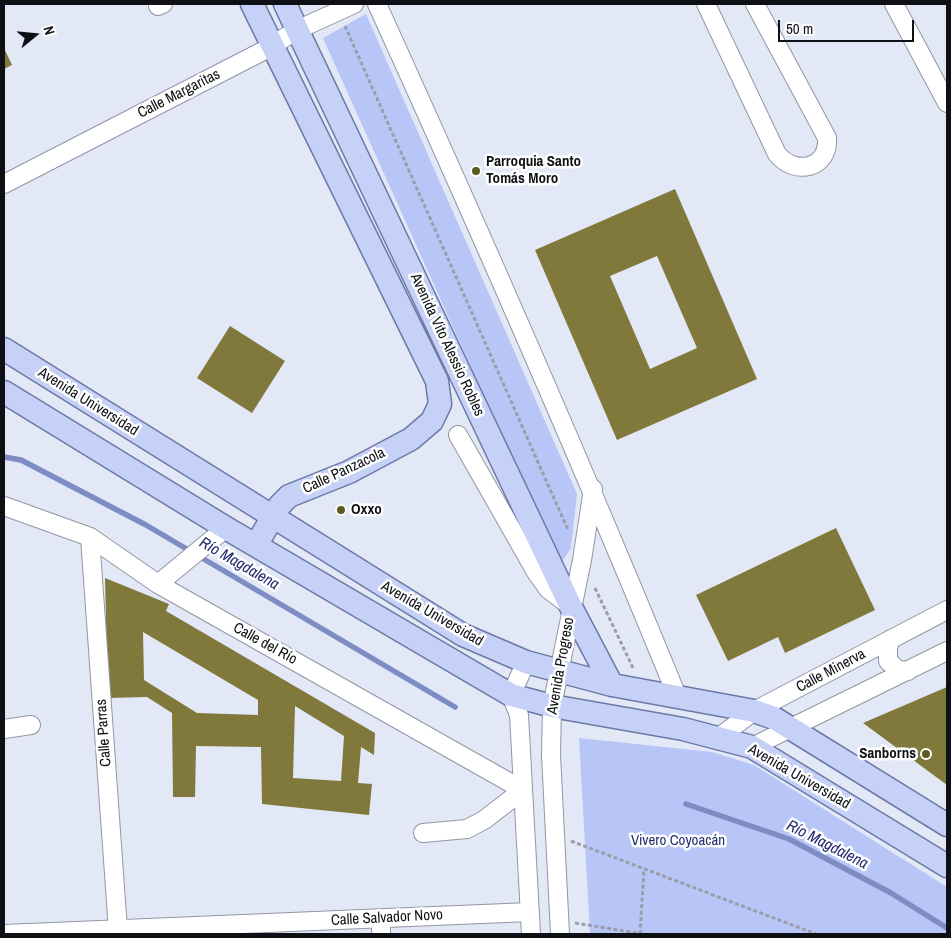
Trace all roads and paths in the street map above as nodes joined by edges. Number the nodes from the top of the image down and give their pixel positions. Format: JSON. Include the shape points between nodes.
{"nodes":[{"id":1,"x":252,"y":4,"type":"edge"},
{"id":2,"x":285,"y":4,"type":"edge"},
{"id":3,"x":377,"y":4,"type":"edge"},
{"id":4,"x":706,"y":4,"type":"edge"},
{"id":5,"x":755,"y":4,"type":"edge"},
{"id":6,"x":894,"y":4,"type":"edge"},
{"id":7,"x":346,"y":7,"type":"edge"},
{"id":8,"x":297,"y":30,"type":"junction"},
{"id":9,"x":272,"y":46,"type":"junction"},
{"id":10,"x":947,"y":103,"type":"edge"},
{"id":11,"x":4,"y":184,"type":"edge"},
{"id":12,"x":4,"y":349,"type":"edge"},
{"id":13,"x":4,"y":392,"type":"edge"},
{"id":14,"x":440,"y":404,"type":"joint"},
{"id":15,"x":458,"y":435,"type":"dead end"},
{"id":16,"x":592,"y":489,"type":"junction"},
{"id":17,"x":4,"y":506,"type":"edge"},
{"id":18,"x":273,"y":516,"type":"junction"},
{"id":19,"x":226,"y":528,"type":"junction"},
{"id":20,"x":90,"y":537,"type":"junction"},
{"id":21,"x":256,"y":545,"type":"junction"},
{"id":22,"x":582,"y":560,"type":"junction"},
{"id":23,"x":158,"y":584,"type":"junction"},
{"id":24,"x":571,"y":607,"type":"junction"},
{"id":25,"x":947,"y":610,"type":"edge"},
{"id":26,"x":891,"y":639,"type":"junction"},
{"id":27,"x":947,"y":651,"type":"edge"},
{"id":28,"x":526,"y":662,"type":"junction"},
{"id":29,"x":559,"y":671,"type":"junction"},
{"id":30,"x":908,"y":671,"type":"junction"},
{"id":31,"x":612,"y":685,"type":"junction"},
{"id":32,"x":644,"y":691,"type":"junction"},
{"id":33,"x":511,"y":695,"type":"junction"},
{"id":34,"x":677,"y":696,"type":"junction"},
{"id":35,"x":552,"y":706,"type":"junction"},
{"id":36,"x":754,"y":712,"type":"junction"},
{"id":37,"x":31,"y":725,"type":"dead end"},
{"id":38,"x":792,"y":728,"type":"junction"},
{"id":39,"x":4,"y":729,"type":"edge"},
{"id":40,"x":718,"y":738,"type":"junction"},
{"id":41,"x":752,"y":747,"type":"junction"},
{"id":42,"x":523,"y":790,"type":"junction"},
{"id":43,"x":947,"y":825,"type":"edge"},
{"id":44,"x":423,"y":833,"type":"dead end"},
{"id":45,"x":556,"y":834,"type":"junction"},
{"id":46,"x":947,"y":866,"type":"edge"},
{"id":47,"x":644,"y":869,"type":"junction"},
{"id":48,"x":530,"y":912,"type":"junction"},
{"id":49,"x":381,"y":926,"type":"edge"},
{"id":50,"x":560,"y":927,"type":"edge"},
{"id":51,"x":118,"y":930,"type":"junction"},
{"id":52,"x":4,"y":934,"type":"edge"},
{"id":53,"x":531,"y":934,"type":"edge"},
{"id":54,"x":641,"y":934,"type":"edge"},
{"id":55,"x":816,"y":934,"type":"edge"}],
"edges":[{"from":1,"to":9,"type":"main road","name":"Avenida Vito Alessio Robles"},
{"from":2,"to":8,"type":"main road","name":"Avenida Vito Alessio Robles"},
{"from":3,"to":16,"type":"street","via":[[480,230]]},
{"from":4,"to":5,"type":"street","via":[[777,154],[791,166],[810,166],[825,152],[827,138]]},
{"from":6,"to":10,"type":"street"},
{"from":7,"to":8,"type":"street","name":"Calle Margaritas"},
{"from":7,"to":22,"type":"path"},
{"from":8,"to":9,"type":"street","name":"Calle Margaritas"},
{"from":8,"to":24,"type":"main road","name":"Avenida Vito Alessio Robles"},
{"from":9,"to":11,"type":"street","name":"Calle Margaritas"},
{"from":9,"to":14,"type":"main road","name":"Avenida Vito Alessio Robles","via":[[437,381]]},
{"from":12,"to":18,"type":"main road","name":"Avenida Universidad"},
{"from":13,"to":19,"type":"main road","name":"Avenida Universidad"},
{"from":14,"to":18,"type":"main road","name":"Calle Panzacola","via":[[432,421],[411,439],[349,472],[289,496]]},
{"from":15,"to":24,"type":"street","via":[[536,572],[548,589]]},
{"from":16,"to":22,"type":"street","name":"Avenida Progreso"},
{"from":16,"to":34,"type":"street"},
{"from":17,"to":20,"type":"street","name":"Calle del Río"},
{"from":18,"to":21,"type":"main road","name":"Calle Panzacola"},
{"from":18,"to":28,"type":"main road","name":"Avenida Universidad","via":[[463,635]]},
{"from":19,"to":21,"type":"main road","name":"Avenida Universidad"},
{"from":19,"to":23,"type":"street"},
{"from":20,"to":23,"type":"street","name":"Calle del Río"},
{"from":20,"to":51,"type":"street","name":"Calle Parras"},
{"from":21,"to":33,"type":"main road","name":"Avenida Universidad"},
{"from":22,"to":24,"type":"street","name":"Avenida Progreso"},
{"from":22,"to":32,"type":"path"},
{"from":23,"to":42,"type":"street","name":"Calle del Río"},
{"from":24,"to":29,"type":"street","name":"Avenida Progreso"},
{"from":24,"to":31,"type":"main road","name":"Avenida Vito Alessio Robles"},
{"from":25,"to":26,"type":"street","name":"Calle Minerva"},
{"from":26,"to":30,"type":"street","via":[[888,660],[898,670]]},
{"from":26,"to":36,"type":"street","name":"Calle Minerva"},
{"from":27,"to":30,"type":"street"},
{"from":28,"to":29,"type":"main road","name":"Avenida Universidad"},
{"from":28,"to":33,"type":"street"},
{"from":29,"to":31,"type":"main road","name":"Avenida Universidad"},
{"from":29,"to":35,"type":"street","name":"Avenida Progreso"},
{"from":30,"to":38,"type":"street"},
{"from":31,"to":32,"type":"main road","name":"Avenida Universidad"},
{"from":32,"to":34,"type":"main road","name":"Avenida Universidad"},
{"from":33,"to":35,"type":"main road","name":"Avenida Universidad"},
{"from":33,"to":42,"type":"street","via":[[519,715]]},
{"from":34,"to":36,"type":"main road","name":"Avenida Universidad"},
{"from":35,"to":40,"type":"main road","name":"Avenida Universidad"},
{"from":35,"to":45,"type":"street","name":"Avenida Progreso","via":[[551,755]]},
{"from":36,"to":38,"type":"main road","name":"Avenida Universidad"},
{"from":36,"to":40,"type":"street","name":"Calle Minerva"},
{"from":37,"to":39,"type":"street"},
{"from":38,"to":41,"type":"street"},
{"from":38,"to":43,"type":"main road","name":"Avenida Universidad"},
{"from":40,"to":41,"type":"main road","name":"Avenida Universidad"},
{"from":41,"to":46,"type":"main road","name":"Avenida Universidad"},
{"from":42,"to":44,"type":"street","via":[[467,829]]},
{"from":42,"to":48,"type":"street"},
{"from":45,"to":47,"type":"path"},
{"from":45,"to":50,"type":"street","name":"Avenida Progreso"},
{"from":47,"to":54,"type":"path"},
{"from":47,"to":55,"type":"path"},
{"from":48,"to":49,"type":"street","name":"Calle Salvador Novo"},
{"from":48,"to":53,"type":"street"},
{"from":49,"to":51,"type":"street","name":"Calle Salvador Novo"},
{"from":50,"to":54,"type":"path"},
{"from":51,"to":52,"type":"street","name":"Calle Salvador Novo"}]}
